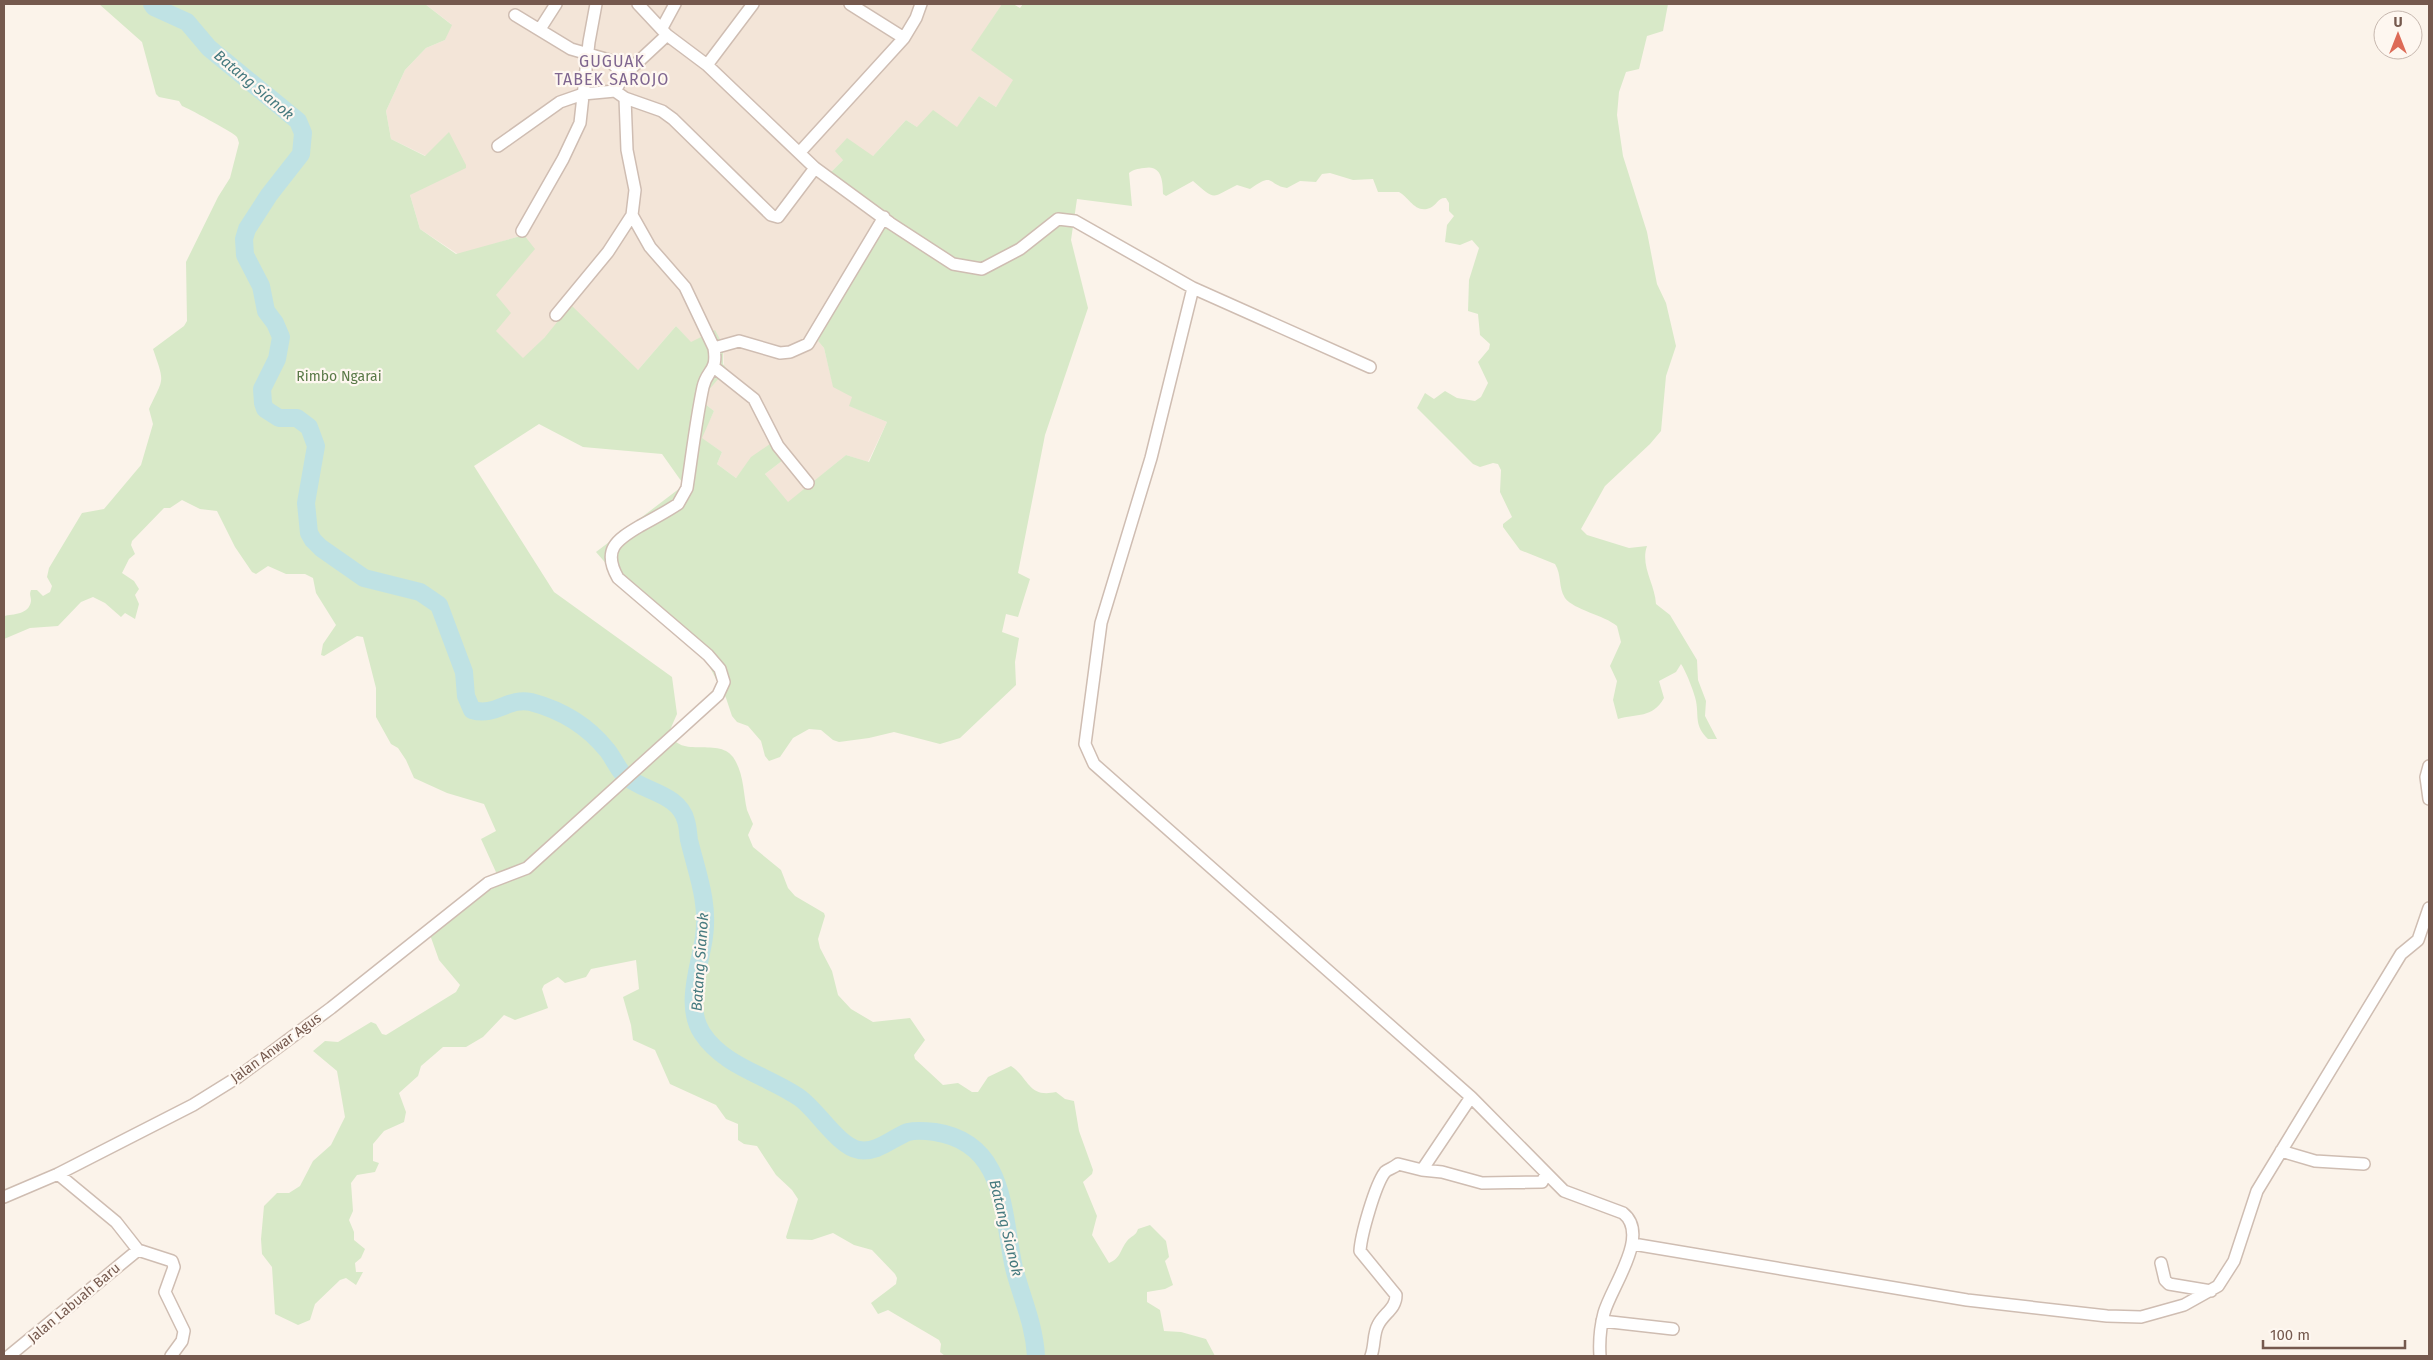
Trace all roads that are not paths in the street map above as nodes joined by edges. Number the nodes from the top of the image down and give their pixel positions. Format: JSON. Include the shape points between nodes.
{"nodes":[{"id":1,"x":556,"y":4,"type":"edge"},
{"id":2,"x":596,"y":4,"type":"edge"},
{"id":3,"x":638,"y":4,"type":"edge"},
{"id":4,"x":676,"y":4,"type":"edge"},
{"id":5,"x":753,"y":4,"type":"edge"},
{"id":6,"x":850,"y":4,"type":"edge"},
{"id":7,"x":921,"y":4,"type":"edge"},
{"id":8,"x":515,"y":14,"type":"dead end"},
{"id":9,"x":540,"y":29,"type":"junction"},
{"id":10,"x":664,"y":31,"type":"junction"},
{"id":11,"x":904,"y":38,"type":"junction"},
{"id":12,"x":589,"y":55,"type":"junction"},
{"id":13,"x":707,"y":66,"type":"junction"},
{"id":14,"x":624,"y":75,"type":"junction"},
{"id":15,"x":615,"y":91,"type":"junction"},
{"id":16,"x":583,"y":94,"type":"junction"},
{"id":17,"x":626,"y":98,"type":"junction"},
{"id":18,"x":498,"y":146,"type":"dead end"},
{"id":19,"x":800,"y":152,"type":"junction"},
{"id":20,"x":815,"y":168,"type":"junction"},
{"id":21,"x":632,"y":215,"type":"junction"},
{"id":22,"x":884,"y":217,"type":"junction"},
{"id":23,"x":522,"y":231,"type":"dead end"},
{"id":24,"x":1194,"y":288,"type":"junction"},
{"id":25,"x":556,"y":316,"type":"dead end"},
{"id":26,"x":714,"y":348,"type":"junction"},
{"id":27,"x":1370,"y":367,"type":"dead end"},
{"id":28,"x":715,"y":368,"type":"junction"},
{"id":29,"x":808,"y":483,"type":"dead end"},
{"id":30,"x":2429,"y":766,"type":"edge"},
{"id":31,"x":2429,"y":800,"type":"edge"},
{"id":32,"x":2429,"y":908,"type":"edge"},
{"id":33,"x":1471,"y":1097,"type":"junction"},
{"id":34,"x":2281,"y":1151,"type":"junction"},
{"id":35,"x":2364,"y":1164,"type":"dead end"},
{"id":36,"x":1422,"y":1170,"type":"junction"},
{"id":37,"x":58,"y":1174,"type":"junction"},
{"id":38,"x":1546,"y":1174,"type":"junction"},
{"id":39,"x":4,"y":1197,"type":"edge"},
{"id":40,"x":1633,"y":1244,"type":"junction"},
{"id":41,"x":138,"y":1250,"type":"junction"},
{"id":42,"x":2161,"y":1263,"type":"dead end"},
{"id":43,"x":2211,"y":1291,"type":"junction"},
{"id":44,"x":1602,"y":1321,"type":"junction"},
{"id":45,"x":1672,"y":1329,"type":"dead end"},
{"id":46,"x":9,"y":1356,"type":"edge"},
{"id":47,"x":171,"y":1356,"type":"edge"},
{"id":48,"x":1372,"y":1356,"type":"edge"},
{"id":49,"x":1600,"y":1356,"type":"edge"}],
"edges":[{"from":1,"to":9,"type":"street"},
{"from":2,"to":12,"type":"street"},
{"from":3,"to":10,"type":"street"},
{"from":4,"to":10,"type":"street"},
{"from":5,"to":13,"type":"street"},
{"from":6,"to":11,"type":"street"},
{"from":7,"to":11,"type":"street"},
{"from":8,"to":9,"type":"street"},
{"from":9,"to":12,"type":"street","via":[[571,49]]},
{"from":10,"to":13,"type":"street"},
{"from":10,"to":14,"type":"street"},
{"from":11,"to":19,"type":"street"},
{"from":12,"to":14,"type":"street","via":[[608,60]]},
{"from":12,"to":16,"type":"street"},
{"from":13,"to":19,"type":"street"},
{"from":14,"to":15,"type":"street"},
{"from":15,"to":16,"type":"street"},
{"from":15,"to":17,"type":"street"},
{"from":16,"to":18,"type":"street","via":[[560,102]]},
{"from":16,"to":23,"type":"street","via":[[580,122],[563,160]]},
{"from":17,"to":20,"type":"street","via":[[662,111],[673,119],[770,216],[778,217]]},
{"from":17,"to":21,"type":"street","via":[[627,150],[634,190]]},
{"from":19,"to":20,"type":"street"},
{"from":20,"to":22,"type":"street"},
{"from":21,"to":25,"type":"street","via":[[608,252]]},
{"from":21,"to":26,"type":"street","via":[[650,247],[685,287]]},
{"from":22,"to":24,"type":"street","via":[[953,264],[982,269],[1020,249],[1058,219],[1075,221]]},
{"from":22,"to":26,"type":"street","via":[[808,344],[780,353],[739,341]]},
{"from":24,"to":27,"type":"street"},
{"from":24,"to":33,"type":"street","via":[[1151,458],[1101,623],[1085,744],[1094,764]]},
{"from":26,"to":28,"type":"street"},
{"from":28,"to":29,"type":"street","via":[[754,399],[778,446]]},
{"from":28,"to":37,"type":"street","name":"Jalan Anwar Agus","via":[[703,384],[683,497],[678,504],[619,538],[612,550],[611,566],[618,578],[720,669],[724,682],[718,695],[527,868],[488,883],[331,1008],[194,1106]]},
{"from":30,"to":31,"type":"street","via":[[2426,784]]},
{"from":32,"to":34,"type":"street","via":[[2418,940],[2401,954]]},
{"from":33,"to":36,"type":"street"},
{"from":33,"to":38,"type":"street"},
{"from":34,"to":35,"type":"street","via":[[2315,1161]]},
{"from":34,"to":43,"type":"street","via":[[2257,1191],[2234,1261],[2218,1286]]},
{"from":36,"to":38,"type":"street","via":[[1482,1182],[1542,1182]]},
{"from":36,"to":48,"type":"street","via":[[1398,1164],[1385,1172],[1362,1235],[1360,1251],[1396,1294],[1395,1305],[1375,1332]]},
{"from":37,"to":39,"type":"street","name":"Jalan Anwar Agus"},
{"from":37,"to":41,"type":"street","via":[[116,1222]]},
{"from":38,"to":40,"type":"street","via":[[1564,1191],[1630,1218]]},
{"from":40,"to":43,"type":"street","via":[[1967,1300],[2107,1316],[2141,1317],[2184,1305]]},
{"from":40,"to":44,"type":"street"},
{"from":41,"to":46,"type":"street","name":"Jalan Labuah Baru"},
{"from":41,"to":47,"type":"street","via":[[172,1260],[174,1264],[165,1292],[184,1331],[182,1341]]},
{"from":42,"to":43,"type":"street","via":[[2169,1284]]},
{"from":44,"to":45,"type":"street"},
{"from":44,"to":49,"type":"street"}]}
